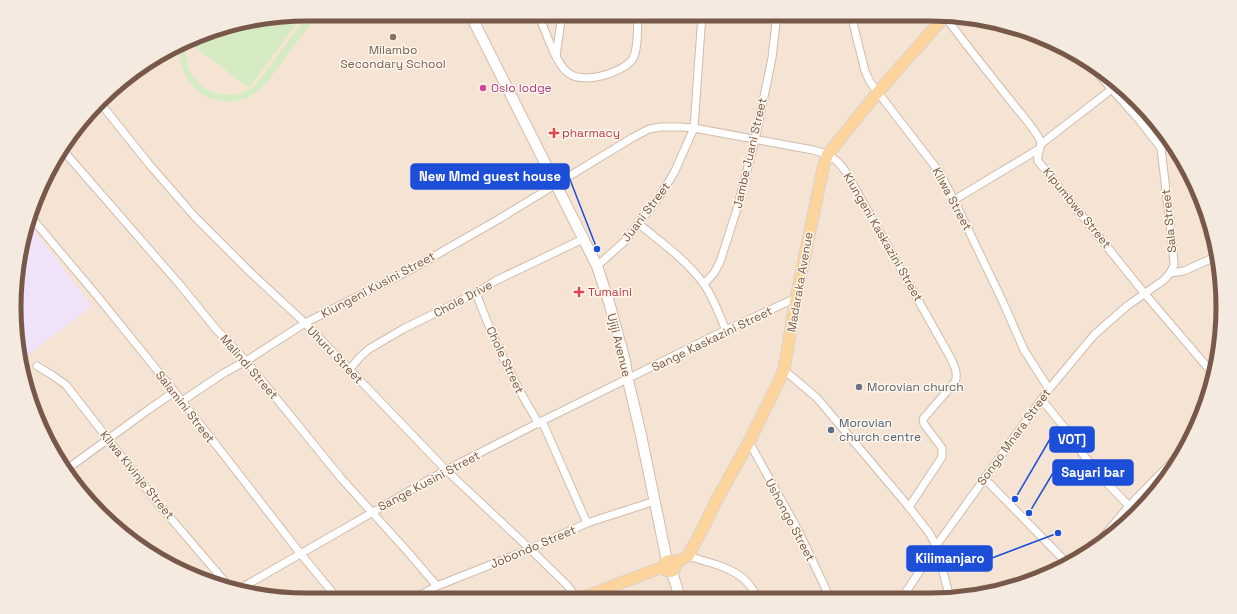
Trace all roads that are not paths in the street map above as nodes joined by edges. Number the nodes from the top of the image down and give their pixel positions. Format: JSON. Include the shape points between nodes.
{"nodes":[{"id":1,"x":474,"y":21,"type":"edge"},
{"id":2,"x":541,"y":21,"type":"edge"},
{"id":3,"x":561,"y":21,"type":"edge"},
{"id":4,"x":638,"y":21,"type":"edge"},
{"id":5,"x":702,"y":21,"type":"edge"},
{"id":6,"x":776,"y":21,"type":"edge"},
{"id":7,"x":853,"y":21,"type":"edge"},
{"id":8,"x":939,"y":21,"type":"edge"},
{"id":9,"x":950,"y":22,"type":"edge"},
{"id":10,"x":556,"y":56,"type":"junction"},
{"id":11,"x":1104,"y":80,"type":"edge"},
{"id":12,"x":1112,"y":89,"type":"junction"},
{"id":13,"x":878,"y":92,"type":"junction"},
{"id":14,"x":103,"y":107,"type":"edge"},
{"id":15,"x":694,"y":128,"type":"junction"},
{"id":16,"x":755,"y":140,"type":"junction"},
{"id":17,"x":1164,"y":142,"type":"edge"},
{"id":18,"x":1040,"y":146,"type":"junction"},
{"id":19,"x":1161,"y":148,"type":"junction"},
{"id":20,"x":66,"y":153,"type":"edge"},
{"id":21,"x":828,"y":154,"type":"junction"},
{"id":22,"x":556,"y":185,"type":"junction"},
{"id":23,"x":954,"y":200,"type":"junction"},
{"id":24,"x":34,"y":221,"type":"edge"},
{"id":25,"x":639,"y":224,"type":"junction"},
{"id":26,"x":583,"y":239,"type":"junction"},
{"id":27,"x":1212,"y":259,"type":"edge"},
{"id":28,"x":597,"y":266,"type":"junction"},
{"id":29,"x":1170,"y":273,"type":"junction"},
{"id":30,"x":704,"y":284,"type":"junction"},
{"id":31,"x":476,"y":293,"type":"junction"},
{"id":32,"x":1145,"y":294,"type":"junction"},
{"id":33,"x":796,"y":298,"type":"junction"},
{"id":34,"x":305,"y":323,"type":"junction"},
{"id":35,"x":726,"y":330,"type":"junction"},
{"id":36,"x":246,"y":361,"type":"junction"},
{"id":37,"x":37,"y":366,"type":"dead end"},
{"id":38,"x":349,"y":370,"type":"junction"},
{"id":39,"x":784,"y":370,"type":"junction"},
{"id":40,"x":1209,"y":370,"type":"edge"},
{"id":41,"x":628,"y":380,"type":"junction"},
{"id":42,"x":1049,"y":389,"type":"junction"},
{"id":43,"x":174,"y":392,"type":"junction"},
{"id":44,"x":1042,"y":400,"type":"junction"},
{"id":45,"x":182,"y":401,"type":"junction"},
{"id":46,"x":540,"y":422,"type":"junction"},
{"id":47,"x":108,"y":439,"type":"junction"},
{"id":48,"x":749,"y":442,"type":"junction"},
{"id":49,"x":70,"y":467,"type":"edge"},
{"id":50,"x":1166,"y":468,"type":"edge"},
{"id":51,"x":446,"y":470,"type":"junction"},
{"id":52,"x":984,"y":478,"type":"junction"},
{"id":53,"x":655,"y":502,"type":"junction"},
{"id":54,"x":1130,"y":506,"type":"junction"},
{"id":55,"x":909,"y":507,"type":"junction"},
{"id":56,"x":372,"y":512,"type":"junction"},
{"id":57,"x":587,"y":523,"type":"junction"},
{"id":58,"x":1109,"y":530,"type":"edge"},
{"id":59,"x":936,"y":546,"type":"junction"},
{"id":60,"x":530,"y":549,"type":"junction"},
{"id":61,"x":300,"y":553,"type":"junction"},
{"id":62,"x":688,"y":556,"type":"junction"},
{"id":63,"x":1064,"y":560,"type":"edge"},
{"id":64,"x":670,"y":566,"type":"junction"},
{"id":65,"x":224,"y":580,"type":"edge"},
{"id":66,"x":244,"y":586,"type":"edge"},
{"id":67,"x":437,"y":586,"type":"junction"},
{"id":68,"x":948,"y":592,"type":"edge"},
{"id":69,"x":333,"y":593,"type":"edge"},
{"id":70,"x":424,"y":593,"type":"edge"},
{"id":71,"x":573,"y":593,"type":"edge"},
{"id":72,"x":596,"y":593,"type":"edge"},
{"id":73,"x":678,"y":593,"type":"edge"},
{"id":74,"x":754,"y":593,"type":"edge"},
{"id":75,"x":828,"y":593,"type":"edge"},
{"id":76,"x":905,"y":593,"type":"edge"}],
"edges":[{"from":1,"to":22,"type":"main road","name":"Ujiji Avenue"},
{"from":2,"to":10,"type":"street"},
{"from":3,"to":10,"type":"street"},
{"from":4,"to":10,"type":"street","via":[[632,59],[616,70],[597,77],[575,76],[565,70]]},
{"from":5,"to":15,"type":"street","name":"Juani Street"},
{"from":6,"to":16,"type":"street","name":"Jambe Juani Street","via":[[772,58]]},
{"from":7,"to":13,"type":"street","name":"Kilwa Street","via":[[865,71]]},
{"from":8,"to":13,"type":"main road","name":"Madaraka Avenue"},
{"from":9,"to":18,"type":"street","name":"Kipumbwe Street","via":[[1029,124],[1040,140]]},
{"from":11,"to":12,"type":"street"},
{"from":12,"to":18,"type":"street"},
{"from":12,"to":19,"type":"street"},
{"from":13,"to":21,"type":"main road","name":"Madaraka Avenue"},
{"from":13,"to":23,"type":"street","name":"Kilwa Street","via":[[940,173]]},
{"from":14,"to":34,"type":"street","name":"Uhuru Street","via":[[195,217]]},
{"from":15,"to":16,"type":"street","name":"Kiungeni Kaskazini Street"},
{"from":15,"to":22,"type":"street","name":"Kiungeni Kaskazini Street","via":[[649,129]]},
{"from":15,"to":25,"type":"street","name":"Juani Street","via":[[674,173]]},
{"from":16,"to":21,"type":"street","name":"Kiungeni Kaskazini Street"},
{"from":16,"to":30,"type":"street","name":"Jambe Juani Street","via":[[726,246],[714,274]]},
{"from":17,"to":19,"type":"street","name":"Sala Street"},
{"from":18,"to":23,"type":"street"},
{"from":18,"to":32,"type":"street","name":"Kipumbwe Street","via":[[1038,161]]},
{"from":19,"to":29,"type":"street","name":"Sala Street","via":[[1173,250],[1174,265]]},
{"from":20,"to":36,"type":"street","name":"Malindi Street"},
{"from":21,"to":33,"type":"main road","name":"Madaraka Avenue"},
{"from":21,"to":55,"type":"street","name":"Kiungeni Kaskazini Street","via":[[846,172],[946,348],[956,371],[955,382],[923,419],[943,452]]},
{"from":22,"to":26,"type":"main road","name":"Ujiji Avenue"},
{"from":22,"to":34,"type":"street","name":"Kiungeni Kusini Street","via":[[410,270]]},
{"from":23,"to":42,"type":"street","name":"Kilwa Street","via":[[1024,350]]},
{"from":24,"to":43,"type":"street","name":"Salamini Street"},
{"from":25,"to":28,"type":"street","name":"Juani Street","via":[[625,241]]},
{"from":25,"to":30,"type":"street","via":[[673,252]]},
{"from":26,"to":28,"type":"main road","name":"Ujiji Avenue"},
{"from":26,"to":31,"type":"street","name":"Chole Drive","via":[[497,280]]},
{"from":27,"to":29,"type":"street","via":[[1184,271]]},
{"from":28,"to":41,"type":"main road","name":"Ujiji Avenue","via":[[625,360]]},
{"from":29,"to":32,"type":"street"},
{"from":30,"to":35,"type":"street"},
{"from":31,"to":38,"type":"street","name":"Chole Drive","via":[[369,349]]},
{"from":31,"to":46,"type":"street","name":"Chole Street","via":[[500,354],[521,394]]},
{"from":32,"to":40,"type":"street","name":"Kipumbwe Street"},
{"from":32,"to":42,"type":"street","name":"Songo Mnara Street","via":[[1094,335]]},
{"from":33,"to":35,"type":"street","name":"Sange Kaskazini Street"},
{"from":33,"to":39,"type":"main road","name":"Madaraka Avenue"},
{"from":34,"to":36,"type":"street","name":"Kiungeni Kusini Street"},
{"from":34,"to":38,"type":"street","name":"Uhuru Street"},
{"from":35,"to":41,"type":"street","name":"Sange Kaskazini Street"},
{"from":36,"to":45,"type":"street","name":"Kiungeni Kusini Street"},
{"from":36,"to":56,"type":"street","name":"Malindi Street","via":[[341,478]]},
{"from":37,"to":47,"type":"street","name":"Kilwa Kivinje Street","via":[[66,385]]},
{"from":38,"to":51,"type":"street","name":"Uhuru Street"},
{"from":39,"to":48,"type":"main road","name":"Madaraka Avenue"},
{"from":39,"to":55,"type":"street","via":[[817,398]]},
{"from":41,"to":46,"type":"street","name":"Sange Kusini Street"},
{"from":41,"to":53,"type":"main road","name":"Ujiji Avenue"},
{"from":42,"to":44,"type":"street","name":"Songo Mnara Street"},
{"from":43,"to":45,"type":"street","name":"Salamini Street"},
{"from":43,"to":47,"type":"street"},
{"from":44,"to":52,"type":"street","name":"Songo Mnara Street"},
{"from":44,"to":54,"type":"street","via":[[1093,467]]},
{"from":45,"to":61,"type":"street","name":"Salamini Street"},
{"from":46,"to":51,"type":"street","name":"Sange Kusini Street"},
{"from":46,"to":57,"type":"street","name":"Chole Street"},
{"from":47,"to":49,"type":"street"},
{"from":47,"to":65,"type":"street","name":"Kilwa Kivinje Street","via":[[156,501]]},
{"from":48,"to":62,"type":"main road","name":"Madaraka Avenue"},
{"from":48,"to":75,"type":"street","name":"Ushongo Street","via":[[798,530]]},
{"from":50,"to":54,"type":"street"},
{"from":51,"to":56,"type":"street","name":"Sange Kusini Street"},
{"from":51,"to":60,"type":"street","name":"Uhuru Street"},
{"from":52,"to":59,"type":"street","name":"Songo Mnara Street"},
{"from":52,"to":63,"type":"street"},
{"from":53,"to":57,"type":"street","name":"Jobondo Street"},
{"from":53,"to":64,"type":"main road","name":"Ujiji Avenue"},
{"from":54,"to":58,"type":"street"},
{"from":55,"to":59,"type":"street"},
{"from":56,"to":61,"type":"street","name":"Sange Kusini Street"},
{"from":56,"to":67,"type":"street","name":"Malindi Street"},
{"from":57,"to":60,"type":"street","name":"Jobondo Street"},
{"from":59,"to":68,"type":"street"},
{"from":59,"to":76,"type":"street","name":"Songo Mnara Street"},
{"from":60,"to":67,"type":"street","name":"Jobondo Street"},
{"from":60,"to":71,"type":"street","name":"Uhuru Street"},
{"from":61,"to":66,"type":"street","name":"Sange Kusini Street"},
{"from":61,"to":69,"type":"street","name":"Salamini Street"},
{"from":62,"to":64,"type":"main road"},
{"from":62,"to":74,"type":"street","via":[[732,571],[742,578]]},
{"from":64,"to":72,"type":"main road"},
{"from":64,"to":73,"type":"main road","name":"Ujiji Avenue"},
{"from":67,"to":70,"type":"street","name":"Jobondo Street"}]}
